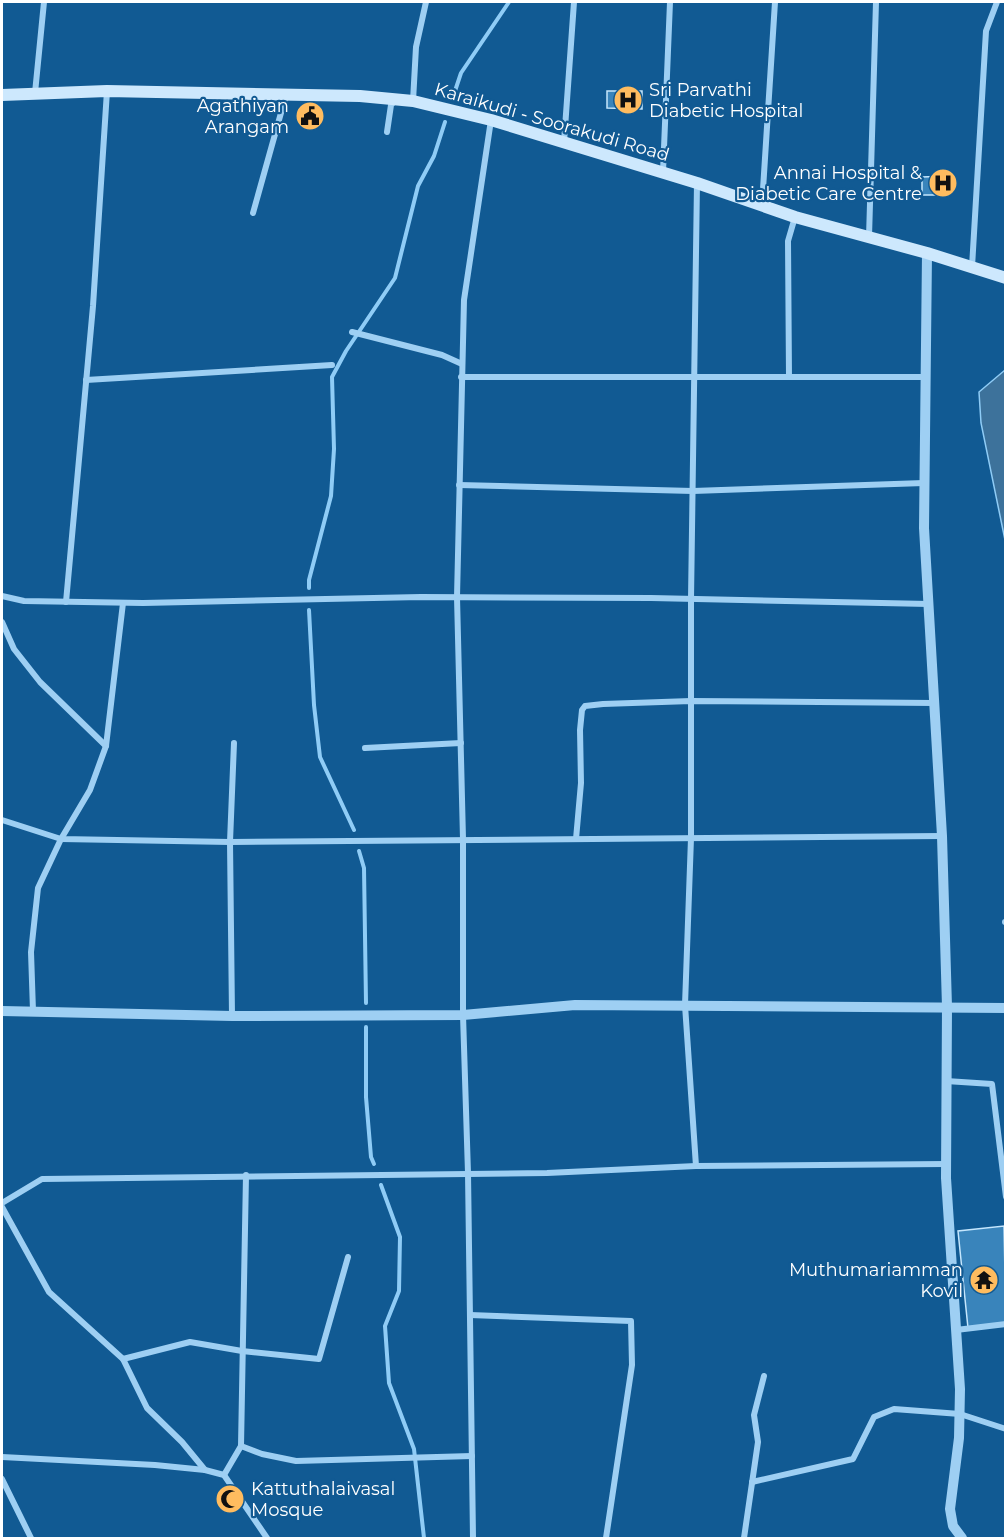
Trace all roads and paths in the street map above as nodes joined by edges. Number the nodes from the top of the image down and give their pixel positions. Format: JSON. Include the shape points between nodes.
{"nodes":[{"id":1,"x":44,"y":2,"type":"edge"},
{"id":2,"x":426,"y":2,"type":"edge"},
{"id":3,"x":574,"y":2,"type":"edge"},
{"id":4,"x":670,"y":2,"type":"edge"},
{"id":5,"x":775,"y":2,"type":"edge"},
{"id":6,"x":876,"y":2,"type":"edge"},
{"id":7,"x":997,"y":2,"type":"edge"},
{"id":8,"x":107,"y":91,"type":"junction"},
{"id":9,"x":35,"y":94,"type":"junction"},
{"id":10,"x":2,"y":95,"type":"edge"},
{"id":11,"x":285,"y":95,"type":"junction"},
{"id":12,"x":397,"y":99,"type":"junction"},
{"id":13,"x":413,"y":101,"type":"junction"},
{"id":14,"x":491,"y":120,"type":"junction"},
{"id":15,"x":387,"y":132,"type":"dead end"},
{"id":16,"x":564,"y":142,"type":"junction"},
{"id":17,"x":663,"y":173,"type":"junction"},
{"id":18,"x":697,"y":183,"type":"junction"},
{"id":19,"x":762,"y":205,"type":"junction"},
{"id":20,"x":253,"y":213,"type":"dead end"},
{"id":21,"x":795,"y":217,"type":"junction"},
{"id":22,"x":869,"y":237,"type":"junction"},
{"id":23,"x":927,"y":253,"type":"junction"},
{"id":24,"x":972,"y":267,"type":"junction"},
{"id":25,"x":1005,"y":278,"type":"edge"},
{"id":26,"x":352,"y":332,"type":"dead end"},
{"id":27,"x":462,"y":364,"type":"junction"},
{"id":28,"x":332,"y":365,"type":"dead end"},
{"id":29,"x":461,"y":377,"type":"junction"},
{"id":30,"x":693,"y":377,"type":"junction"},
{"id":31,"x":789,"y":377,"type":"junction"},
{"id":32,"x":925,"y":377,"type":"junction"},
{"id":33,"x":86,"y":380,"type":"junction"},
{"id":34,"x":924,"y":483,"type":"junction"},
{"id":35,"x":459,"y":485,"type":"junction"},
{"id":36,"x":693,"y":491,"type":"junction"},
{"id":37,"x":2,"y":596,"type":"edge"},
{"id":38,"x":457,"y":597,"type":"junction"},
{"id":39,"x":691,"y":599,"type":"junction"},
{"id":40,"x":66,"y":602,"type":"junction"},
{"id":41,"x":123,"y":603,"type":"junction"},
{"id":42,"x":929,"y":604,"type":"junction"},
{"id":43,"x":2,"y":622,"type":"edge"},
{"id":44,"x":691,"y":701,"type":"junction"},
{"id":45,"x":934,"y":703,"type":"junction"},
{"id":46,"x":234,"y":743,"type":"dead end"},
{"id":47,"x":461,"y":743,"type":"junction"},
{"id":48,"x":106,"y":746,"type":"junction"},
{"id":49,"x":365,"y":748,"type":"dead end"},
{"id":50,"x":2,"y":820,"type":"edge"},
{"id":51,"x":942,"y":836,"type":"junction"},
{"id":52,"x":691,"y":838,"type":"junction"},
{"id":53,"x":60,"y":839,"type":"junction"},
{"id":54,"x":463,"y":839,"type":"junction"},
{"id":55,"x":576,"y":839,"type":"junction"},
{"id":56,"x":230,"y":842,"type":"junction"},
{"id":57,"x":685,"y":1005,"type":"junction"},
{"id":58,"x":947,"y":1007,"type":"junction"},
{"id":59,"x":1005,"y":1008,"type":"edge"},
{"id":60,"x":2,"y":1011,"type":"edge"},
{"id":61,"x":33,"y":1011,"type":"junction"},
{"id":62,"x":463,"y":1015,"type":"junction"},
{"id":63,"x":232,"y":1016,"type":"junction"},
{"id":64,"x":946,"y":1082,"type":"junction"},
{"id":65,"x":946,"y":1164,"type":"junction"},
{"id":66,"x":696,"y":1166,"type":"junction"},
{"id":67,"x":468,"y":1173,"type":"junction"},
{"id":68,"x":246,"y":1176,"type":"junction"},
{"id":69,"x":1005,"y":1197,"type":"edge"},
{"id":70,"x":2,"y":1205,"type":"edge"},
{"id":71,"x":348,"y":1257,"type":"dead end"},
{"id":72,"x":470,"y":1315,"type":"junction"},
{"id":73,"x":1005,"y":1324,"type":"edge"},
{"id":74,"x":956,"y":1330,"type":"junction"},
{"id":75,"x":242,"y":1351,"type":"junction"},
{"id":76,"x":123,"y":1359,"type":"junction"},
{"id":77,"x":764,"y":1376,"type":"dead end"},
{"id":78,"x":960,"y":1414,"type":"junction"},
{"id":79,"x":1005,"y":1429,"type":"edge"},
{"id":80,"x":241,"y":1446,"type":"junction"},
{"id":81,"x":472,"y":1456,"type":"junction"},
{"id":82,"x":2,"y":1457,"type":"edge"},
{"id":83,"x":205,"y":1470,"type":"junction"},
{"id":84,"x":224,"y":1475,"type":"junction"},
{"id":85,"x":2,"y":1479,"type":"edge"},
{"id":86,"x":752,"y":1482,"type":"junction"},
{"id":87,"x":31,"y":1539,"type":"edge"},
{"id":88,"x":267,"y":1539,"type":"edge"},
{"id":89,"x":473,"y":1539,"type":"edge"},
{"id":90,"x":606,"y":1539,"type":"edge"},
{"id":91,"x":744,"y":1539,"type":"edge"},
{"id":92,"x":962,"y":1539,"type":"edge"}],
"edges":[{"from":1,"to":9,"type":"street"},
{"from":2,"to":13,"type":"street","via":[[416,47]]},
{"from":3,"to":16,"type":"street"},
{"from":4,"to":17,"type":"street"},
{"from":5,"to":19,"type":"street"},
{"from":6,"to":22,"type":"street"},
{"from":7,"to":24,"type":"street","via":[[986,31]]},
{"from":8,"to":9,"type":"main road","name":"Karaikudi - Soorakudi Road"},
{"from":8,"to":11,"type":"main road","name":"Karaikudi - Soorakudi Road"},
{"from":8,"to":33,"type":"street"},
{"from":9,"to":10,"type":"main road","name":"Karaikudi - Soorakudi Road"},
{"from":11,"to":12,"type":"main road","name":"Karaikudi - Soorakudi Road"},
{"from":11,"to":20,"type":"street"},
{"from":12,"to":13,"type":"main road","name":"Karaikudi - Soorakudi Road"},
{"from":12,"to":15,"type":"street","via":[[391,105]]},
{"from":13,"to":14,"type":"main road","name":"Karaikudi - Soorakudi Road"},
{"from":14,"to":16,"type":"main road","name":"Karaikudi - Soorakudi Road"},
{"from":14,"to":27,"type":"street","via":[[464,300]]},
{"from":16,"to":17,"type":"main road","name":"Karaikudi - Soorakudi Road"},
{"from":17,"to":18,"type":"main road","name":"Karaikudi - Soorakudi Road"},
{"from":18,"to":19,"type":"main road","name":"Karaikudi - Soorakudi Road"},
{"from":18,"to":30,"type":"street"},
{"from":19,"to":21,"type":"main road","name":"Karaikudi - Soorakudi Road"},
{"from":21,"to":22,"type":"main road","name":"Karaikudi - Soorakudi Road"},
{"from":21,"to":31,"type":"street","via":[[788,241]]},
{"from":22,"to":23,"type":"main road","name":"Karaikudi - Soorakudi Road"},
{"from":23,"to":24,"type":"main road","name":"Karaikudi - Soorakudi Road"},
{"from":23,"to":32,"type":"street"},
{"from":24,"to":25,"type":"main road","name":"Karaikudi - Soorakudi Road"},
{"from":26,"to":27,"type":"street","via":[[442,355]]},
{"from":27,"to":29,"type":"street"},
{"from":28,"to":33,"type":"street"},
{"from":29,"to":30,"type":"street"},
{"from":29,"to":35,"type":"street"},
{"from":30,"to":31,"type":"street"},
{"from":30,"to":36,"type":"street"},
{"from":31,"to":32,"type":"street"},
{"from":32,"to":34,"type":"street"},
{"from":33,"to":40,"type":"street"},
{"from":34,"to":36,"type":"street"},
{"from":34,"to":42,"type":"street"},
{"from":35,"to":36,"type":"street"},
{"from":35,"to":38,"type":"street"},
{"from":36,"to":39,"type":"street"},
{"from":37,"to":40,"type":"street"},
{"from":38,"to":39,"type":"street"},
{"from":38,"to":41,"type":"street"},
{"from":38,"to":47,"type":"street"},
{"from":39,"to":42,"type":"street"},
{"from":39,"to":44,"type":"street"},
{"from":40,"to":41,"type":"street"},
{"from":41,"to":48,"type":"street"},
{"from":42,"to":45,"type":"street"},
{"from":43,"to":48,"type":"street","via":[[14,649],[40,682]]},
{"from":44,"to":45,"type":"street"},
{"from":44,"to":52,"type":"street"},
{"from":44,"to":55,"type":"street","via":[[585,706],[580,730]]},
{"from":45,"to":51,"type":"street"},
{"from":46,"to":56,"type":"street"},
{"from":47,"to":49,"type":"street"},
{"from":47,"to":54,"type":"street"},
{"from":48,"to":53,"type":"street","via":[[90,790]]},
{"from":50,"to":53,"type":"street"},
{"from":51,"to":52,"type":"street"},
{"from":51,"to":58,"type":"street"},
{"from":52,"to":55,"type":"street"},
{"from":52,"to":57,"type":"street"},
{"from":53,"to":56,"type":"street"},
{"from":53,"to":61,"type":"street","via":[[38,888],[31,952]]},
{"from":54,"to":55,"type":"street"},
{"from":54,"to":56,"type":"street"},
{"from":54,"to":62,"type":"street"},
{"from":56,"to":63,"type":"street"},
{"from":57,"to":58,"type":"street"},
{"from":57,"to":62,"type":"street","via":[[575,1005]]},
{"from":57,"to":66,"type":"street"},
{"from":58,"to":59,"type":"street"},
{"from":58,"to":64,"type":"street"},
{"from":60,"to":61,"type":"street"},
{"from":61,"to":63,"type":"street"},
{"from":62,"to":63,"type":"street"},
{"from":62,"to":67,"type":"street"},
{"from":64,"to":65,"type":"street"},
{"from":64,"to":69,"type":"street","via":[[992,1084]]},
{"from":65,"to":66,"type":"street"},
{"from":65,"to":74,"type":"street"},
{"from":66,"to":67,"type":"street"},
{"from":67,"to":68,"type":"street"},
{"from":67,"to":72,"type":"street"},
{"from":68,"to":70,"type":"street","via":[[42,1179]]},
{"from":68,"to":75,"type":"street"},
{"from":70,"to":76,"type":"street","via":[[49,1292]]},
{"from":71,"to":75,"type":"street","via":[[318,1359]]},
{"from":72,"to":81,"type":"street"},
{"from":72,"to":90,"type":"street","via":[[631,1321],[632,1365]]},
{"from":73,"to":74,"type":"street"},
{"from":74,"to":78,"type":"street"},
{"from":75,"to":76,"type":"street","via":[[190,1342]]},
{"from":75,"to":80,"type":"street"},
{"from":76,"to":83,"type":"street","via":[[147,1408]]},
{"from":77,"to":86,"type":"street","via":[[754,1414],[758,1442]]},
{"from":78,"to":79,"type":"street"},
{"from":78,"to":86,"type":"street","via":[[894,1409],[874,1417],[853,1459]]},
{"from":78,"to":92,"type":"street","via":[[950,1509],[953,1526]]},
{"from":80,"to":81,"type":"street","via":[[296,1461]]},
{"from":80,"to":84,"type":"street"},
{"from":81,"to":89,"type":"street"},
{"from":82,"to":83,"type":"street"},
{"from":83,"to":84,"type":"street"},
{"from":84,"to":88,"type":"street"},
{"from":85,"to":87,"type":"street"},
{"from":86,"to":91,"type":"street"}]}
